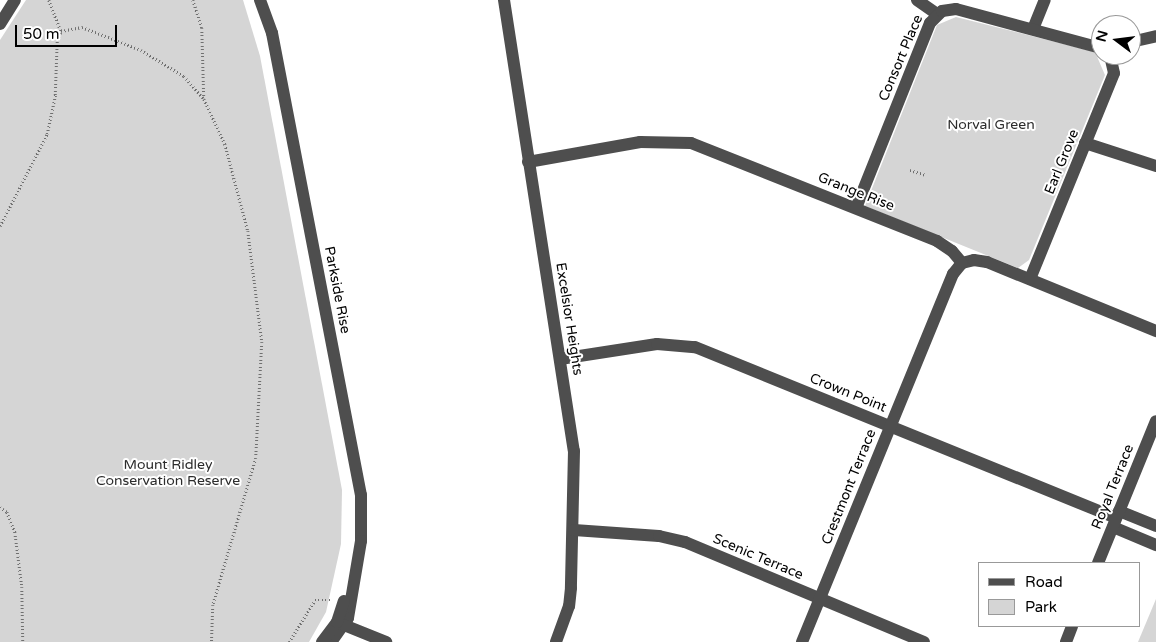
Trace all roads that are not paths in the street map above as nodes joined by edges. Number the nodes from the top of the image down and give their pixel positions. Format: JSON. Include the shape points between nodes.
{"nodes":[{"id":1,"x":15,"y":0,"type":"edge"},
{"id":2,"x":260,"y":0,"type":"edge"},
{"id":3,"x":504,"y":0,"type":"edge"},
{"id":4,"x":917,"y":0,"type":"edge"},
{"id":5,"x":1045,"y":0,"type":"edge"},
{"id":6,"x":937,"y":14,"type":"junction"},
{"id":7,"x":0,"y":24,"type":"edge"},
{"id":8,"x":1033,"y":29,"type":"junction"},
{"id":9,"x":1156,"y":36,"type":"edge"},
{"id":10,"x":1141,"y":40,"type":"edge"},
{"id":11,"x":1091,"y":45,"type":"edge"},
{"id":12,"x":1112,"y":65,"type":"edge"},
{"id":13,"x":1085,"y":143,"type":"junction"},
{"id":14,"x":528,"y":162,"type":"junction"},
{"id":15,"x":1156,"y":166,"type":"edge"},
{"id":16,"x":856,"y":208,"type":"junction"},
{"id":17,"x":962,"y":263,"type":"junction"},
{"id":18,"x":1030,"y":279,"type":"junction"},
{"id":19,"x":1156,"y":331,"type":"edge"},
{"id":20,"x":560,"y":360,"type":"junction"},
{"id":21,"x":1156,"y":421,"type":"edge"},
{"id":22,"x":891,"y":426,"type":"junction"},
{"id":23,"x":1116,"y":519,"type":"junction"},
{"id":24,"x":1156,"y":526,"type":"edge"},
{"id":25,"x":574,"y":530,"type":"junction"},
{"id":26,"x":1156,"y":545,"type":"edge"},
{"id":27,"x":1098,"y":562,"type":"edge"},
{"id":28,"x":351,"y":588,"type":"junction"},
{"id":29,"x":820,"y":600,"type":"junction"},
{"id":30,"x":341,"y":624,"type":"junction"},
{"id":31,"x":1072,"y":627,"type":"edge"},
{"id":32,"x":322,"y":642,"type":"edge"},
{"id":33,"x":331,"y":642,"type":"edge"},
{"id":34,"x":386,"y":642,"type":"edge"},
{"id":35,"x":556,"y":642,"type":"edge"},
{"id":36,"x":802,"y":642,"type":"edge"},
{"id":37,"x":924,"y":642,"type":"edge"},
{"id":38,"x":1066,"y":642,"type":"edge"}],
"edges":[{"from":1,"to":7,"type":"street"},
{"from":2,"to":28,"type":"street","name":"Parkside Rise","via":[[272,33],[360,495],[361,541]]},
{"from":3,"to":14,"type":"street","name":"Excelsior Heights"},
{"from":4,"to":6,"type":"street"},
{"from":5,"to":8,"type":"street"},
{"from":6,"to":8,"type":"street","name":"Consort Place","via":[[952,8]]},
{"from":6,"to":16,"type":"street","name":"Consort Place","via":[[930,23]]},
{"from":8,"to":11,"type":"street"},
{"from":9,"to":10,"type":"street"},
{"from":12,"to":13,"type":"street","name":"Earl Grove","via":[[1114,73]]},
{"from":13,"to":15,"type":"street"},
{"from":13,"to":18,"type":"street","name":"Earl Grove"},
{"from":14,"to":16,"type":"street","name":"Grange Rise","via":[[640,142],[676,140],[708,148]]},
{"from":14,"to":20,"type":"street","name":"Excelsior Heights"},
{"from":16,"to":17,"type":"street","name":"Grange Rise","via":[[937,241]]},
{"from":17,"to":18,"type":"street","via":[[979,260]]},
{"from":17,"to":22,"type":"street","name":"Crestmont Terrace","via":[[953,274]]},
{"from":18,"to":19,"type":"street"},
{"from":20,"to":22,"type":"street","name":"Crown Point","via":[[657,344],[695,348]]},
{"from":20,"to":25,"type":"street","name":"Excelsior Heights","via":[[574,451]]},
{"from":21,"to":23,"type":"street","name":"Royal Terrace"},
{"from":22,"to":23,"type":"street","name":"Crown Point"},
{"from":22,"to":29,"type":"street","name":"Crestmont Terrace"},
{"from":23,"to":24,"type":"street"},
{"from":23,"to":26,"type":"street"},
{"from":23,"to":27,"type":"street","name":"Royal Terrace"},
{"from":25,"to":29,"type":"street","name":"Scenic Terrace","via":[[671,538]]},
{"from":25,"to":35,"type":"street","name":"Excelsior Heights","via":[[569,606]]},
{"from":28,"to":30,"type":"street","name":"Parkside Rise"},
{"from":28,"to":30,"type":"street","name":"Parkside Rise","via":[[342,605]]},
{"from":29,"to":36,"type":"street","name":"Crestmont Terrace"},
{"from":29,"to":37,"type":"street","name":"Scenic Terrace"},
{"from":30,"to":32,"type":"street","name":"Parkside Rise"},
{"from":30,"to":33,"type":"street","name":"Parkside Rise"},
{"from":30,"to":34,"type":"street"},
{"from":31,"to":38,"type":"street"}]}
